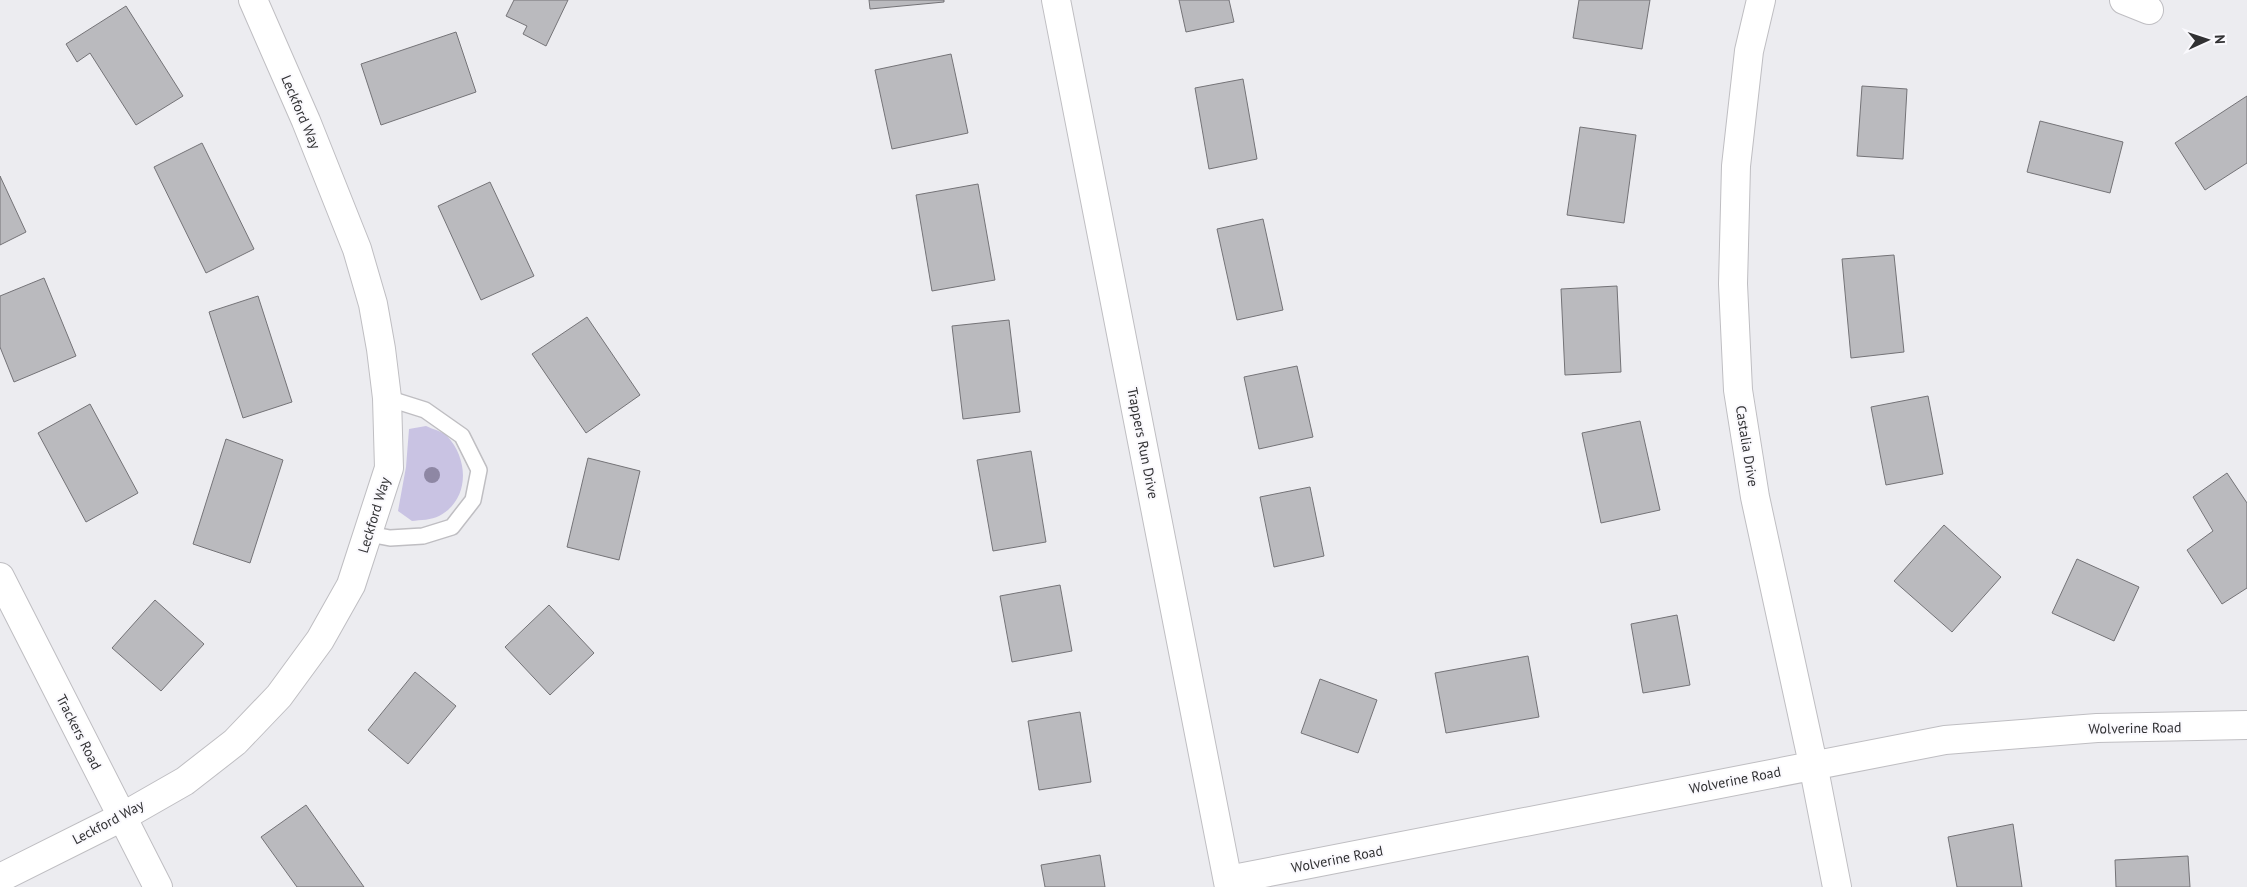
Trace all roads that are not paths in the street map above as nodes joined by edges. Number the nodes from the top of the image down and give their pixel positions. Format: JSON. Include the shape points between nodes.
{"nodes":[{"id":1,"x":253,"y":0,"type":"edge"},
{"id":2,"x":1056,"y":0,"type":"edge"},
{"id":3,"x":1762,"y":0,"type":"edge"},
{"id":4,"x":2124,"y":0,"type":"edge"},
{"id":5,"x":2149,"y":10,"type":"dead end"},
{"id":6,"x":388,"y":398,"type":"junction"},
{"id":7,"x":369,"y":534,"type":"junction"},
{"id":8,"x":0,"y":577,"type":"edge"},
{"id":9,"x":2247,"y":725,"type":"edge"},
{"id":10,"x":1813,"y":764,"type":"junction"},
{"id":11,"x":122,"y":817,"type":"junction"},
{"id":12,"x":0,"y":878,"type":"edge"},
{"id":13,"x":1228,"y":884,"type":"edge"},
{"id":14,"x":158,"y":887,"type":"edge"},
{"id":15,"x":1837,"y":887,"type":"edge"}],
"edges":[{"from":1,"to":6,"type":"street","name":"Leckford Way","via":[[357,249],[373,304]]},
{"from":2,"to":13,"type":"street","name":"Trappers Run Drive"},
{"from":3,"to":10,"type":"street","name":"Castalia Drive","via":[[1749,51],[1736,166],[1733,284],[1738,390],[1756,497]]},
{"from":4,"to":5,"type":"street"},
{"from":6,"to":7,"type":"street","name":"Leckford Way","via":[[389,468]]},
{"from":6,"to":7,"type":"lane","via":[[425,410],[462,436],[478,470],[473,500],[452,527],[423,536],[390,538]]},
{"from":7,"to":11,"type":"street","name":"Leckford Way","via":[[351,585],[338,609],[320,640],[279,696],[235,742],[192,775]]},
{"from":8,"to":11,"type":"street","name":"Trackers Road"},
{"from":9,"to":10,"type":"street","name":"Wolverine Road","via":[[2026,732],[1945,740]]},
{"from":10,"to":13,"type":"street","name":"Wolverine Road"},
{"from":10,"to":15,"type":"street","name":"Castalia Drive"},
{"from":11,"to":12,"type":"street","name":"Leckford Way"},
{"from":11,"to":14,"type":"street","name":"Trackers Road"}]}
